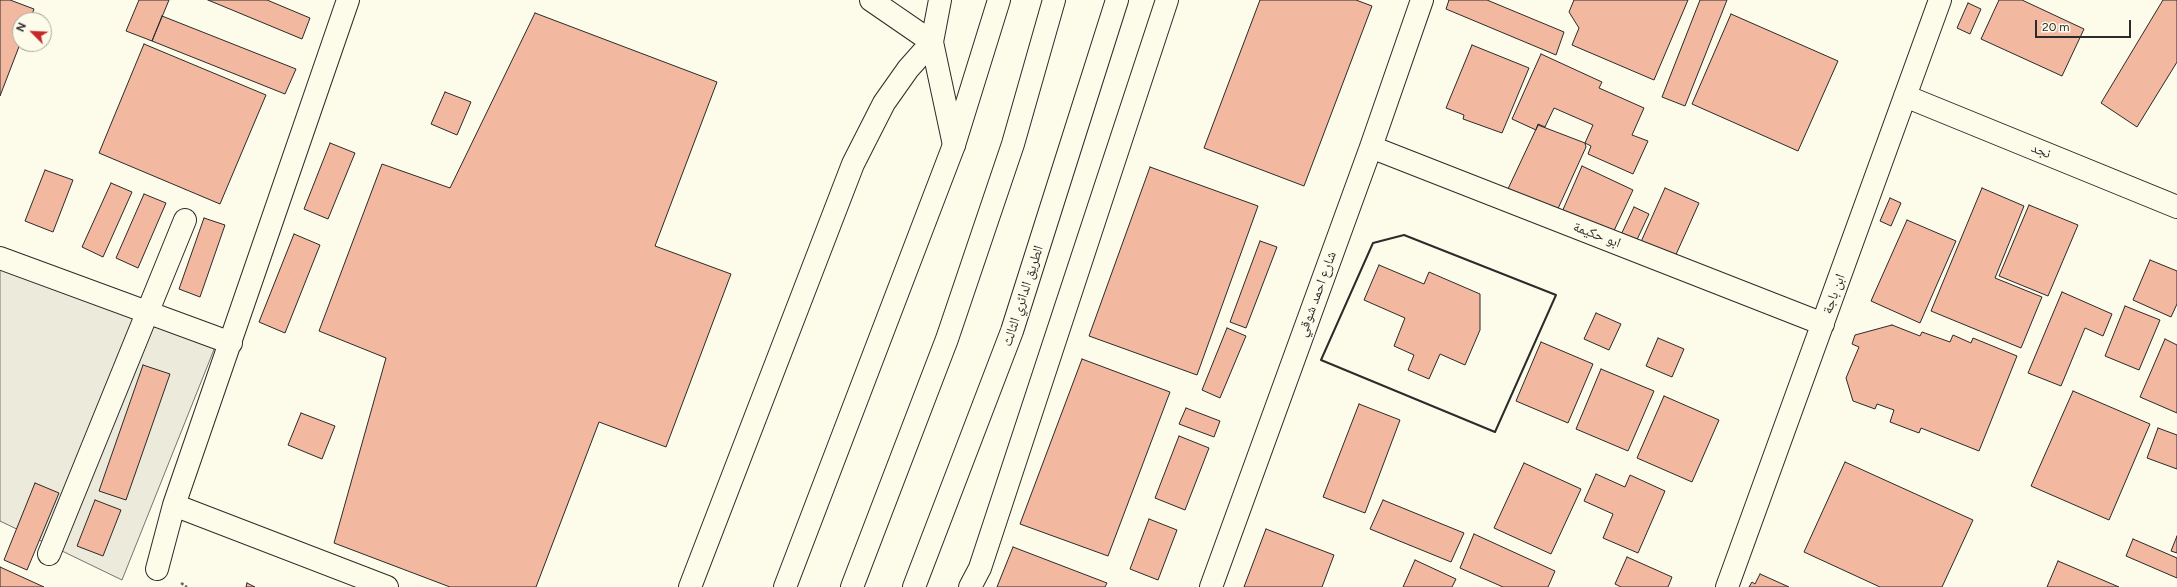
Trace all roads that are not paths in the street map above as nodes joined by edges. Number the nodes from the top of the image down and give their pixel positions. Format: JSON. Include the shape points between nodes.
{"nodes":[{"id":1,"x":348,"y":0,"type":"edge"},
{"id":2,"x":870,"y":0,"type":"edge"},
{"id":3,"x":940,"y":0,"type":"edge"},
{"id":4,"x":999,"y":0,"type":"edge"},
{"id":5,"x":1054,"y":0,"type":"edge"},
{"id":6,"x":1117,"y":0,"type":"edge"},
{"id":7,"x":1167,"y":0,"type":"edge"},
{"id":8,"x":1422,"y":0,"type":"edge"},
{"id":9,"x":1940,"y":0,"type":"edge"},
{"id":10,"x":932,"y":42,"type":"junction"},
{"id":11,"x":1906,"y":96,"type":"junction"},
{"id":12,"x":954,"y":145,"type":"junction"},
{"id":13,"x":1371,"y":147,"type":"junction"},
{"id":14,"x":2177,"y":207,"type":"edge"},
{"id":15,"x":186,"y":220,"type":"dead end"},
{"id":16,"x":0,"y":258,"type":"edge"},
{"id":17,"x":148,"y":313,"type":"junction"},
{"id":18,"x":1823,"y":324,"type":"junction"},
{"id":19,"x":231,"y":343,"type":"junction"},
{"id":20,"x":174,"y":505,"type":"junction"},
{"id":21,"x":49,"y":554,"type":"dead end"},
{"id":22,"x":156,"y":569,"type":"dead end"},
{"id":23,"x":387,"y":587,"type":"edge"},
{"id":24,"x":690,"y":587,"type":"edge"},
{"id":25,"x":785,"y":587,"type":"edge"},
{"id":26,"x":852,"y":587,"type":"edge"},
{"id":27,"x":914,"y":587,"type":"edge"},
{"id":28,"x":970,"y":587,"type":"edge"},
{"id":29,"x":1211,"y":587,"type":"edge"},
{"id":30,"x":1727,"y":587,"type":"edge"}],
"edges":[{"from":1,"to":19,"type":"main road"},
{"from":2,"to":10,"type":"main road"},
{"from":3,"to":10,"type":"main road"},
{"from":4,"to":12,"type":"main road"},
{"from":5,"to":26,"type":"main road","via":[[1013,144],[947,339]]},
{"from":6,"to":27,"type":"main road","name":"الطريق الدائري الثالث","via":[[1012,331]]},
{"from":7,"to":28,"type":"main road","via":[[980,568]]},
{"from":8,"to":13,"type":"main road","name":"شارع احمد شوقي"},
{"from":9,"to":11,"type":"main road","name":"ابن باجة"},
{"from":10,"to":12,"type":"main road"},
{"from":10,"to":24,"type":"main road","via":[[908,69],[884,103],[853,164]]},
{"from":11,"to":14,"type":"main road","name":"نجد"},
{"from":11,"to":18,"type":"main road","name":"ابن باجة"},
{"from":12,"to":25,"type":"main road"},
{"from":13,"to":18,"type":"main road","name":"ابو حكيمة"},
{"from":13,"to":29,"type":"main road","name":"شارع احمد شوقي"},
{"from":15,"to":17,"type":"main road"},
{"from":16,"to":17,"type":"main road"},
{"from":17,"to":19,"type":"main road"},
{"from":17,"to":21,"type":"main road"},
{"from":18,"to":30,"type":"main road","name":"ابن باجة"},
{"from":19,"to":20,"type":"main road"},
{"from":20,"to":22,"type":"main road"},
{"from":20,"to":23,"type":"main road"}]}
